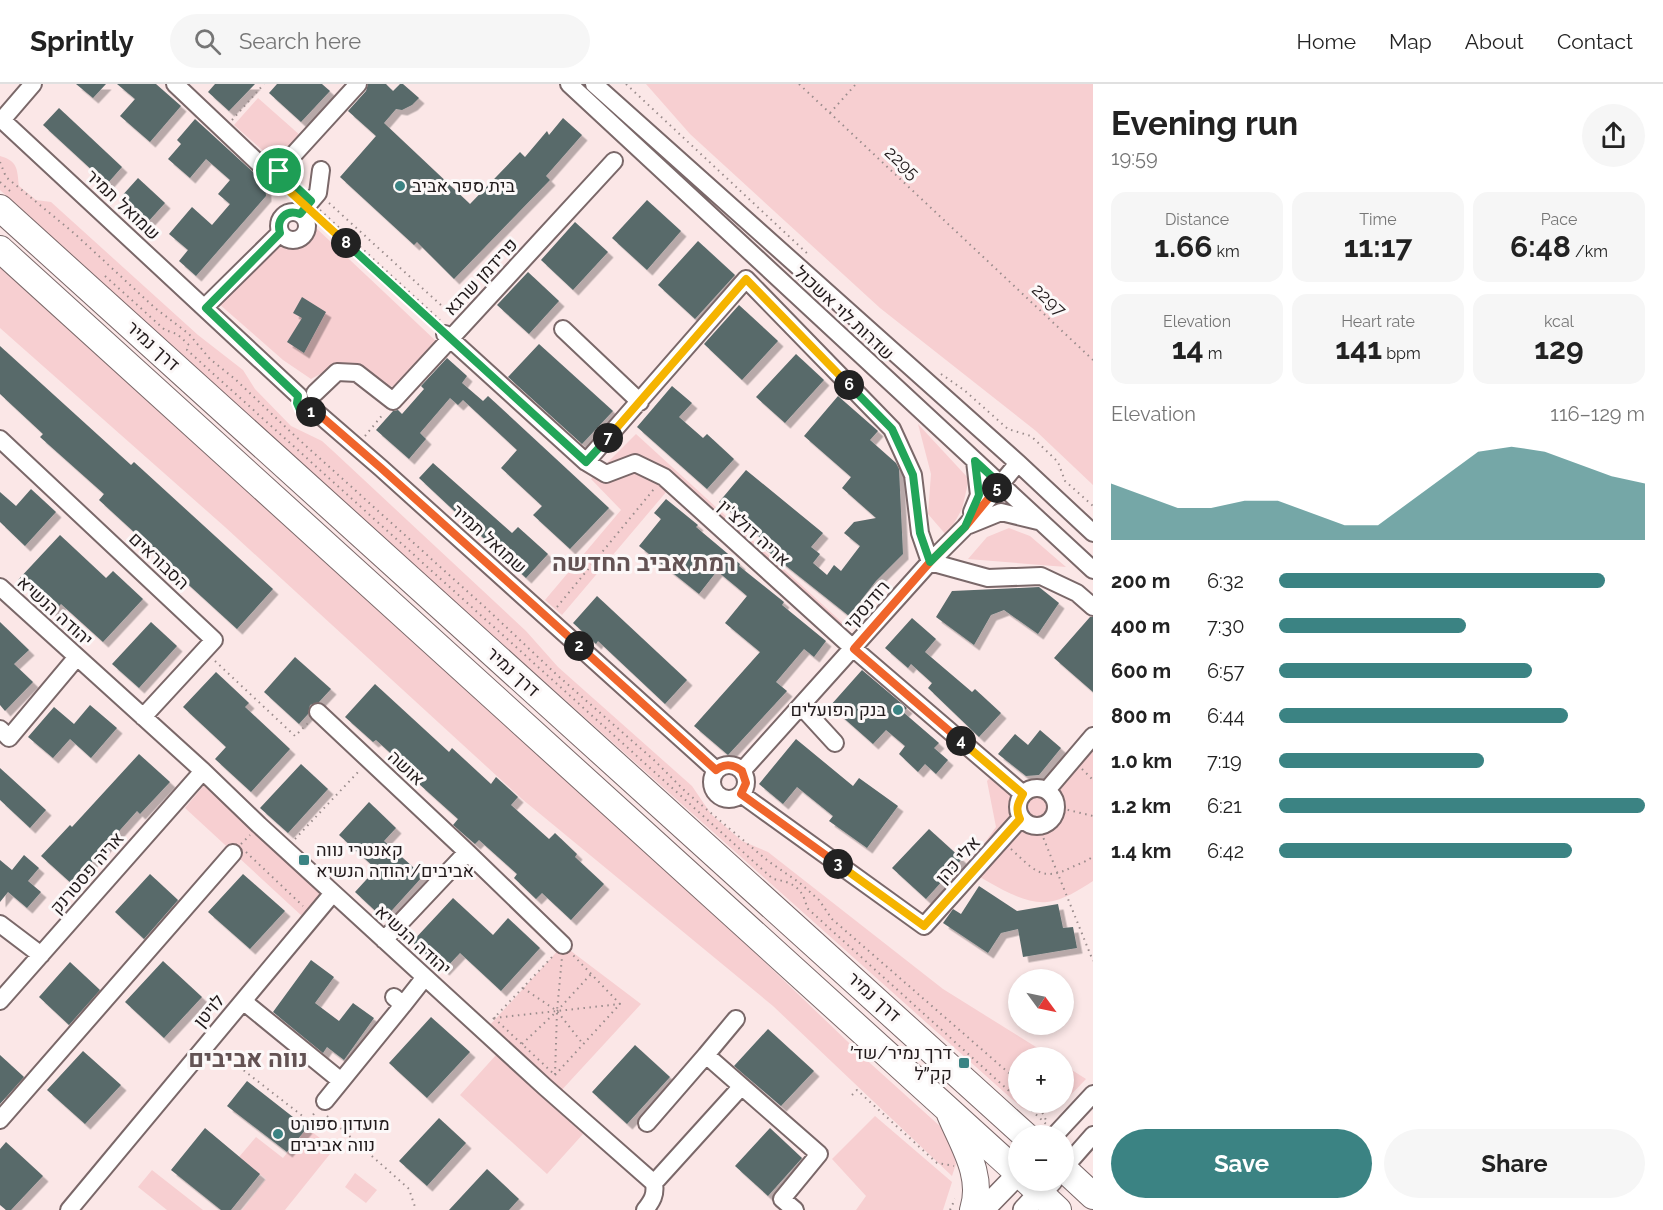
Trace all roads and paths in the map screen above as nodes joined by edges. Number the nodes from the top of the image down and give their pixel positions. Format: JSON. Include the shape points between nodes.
{"nodes":[{"id":1,"x":33,"y":84,"type":"edge"},
{"id":2,"x":175,"y":84,"type":"edge"},
{"id":3,"x":264,"y":84,"type":"edge"},
{"id":4,"x":358,"y":84,"type":"edge"},
{"id":5,"x":569,"y":84,"type":"edge"},
{"id":6,"x":594,"y":84,"type":"edge"},
{"id":7,"x":626,"y":84,"type":"edge"},
{"id":8,"x":799,"y":84,"type":"edge"},
{"id":9,"x":856,"y":84,"type":"edge"},
{"id":10,"x":830,"y":113,"type":"junction"},
{"id":11,"x":1,"y":119,"type":"edge"},
{"id":12,"x":224,"y":130,"type":"junction"},
{"id":13,"x":0,"y":162,"type":"edge"},
{"id":14,"x":614,"y":162,"type":"dead end"},
{"id":15,"x":285,"y":164,"type":"junction"},
{"id":16,"x":321,"y":170,"type":"dead end"},
{"id":17,"x":271,"y":175,"type":"joint"},
{"id":18,"x":0,"y":182,"type":"edge"},
{"id":19,"x":9,"y":203,"type":"edge"},
{"id":20,"x":309,"y":204,"type":"junction"},
{"id":21,"x":0,"y":249,"type":"edge"},
{"id":22,"x":815,"y":261,"type":"dead end"},
{"id":23,"x":987,"y":261,"type":"joint"},
{"id":24,"x":104,"y":276,"type":"dead end"},
{"id":25,"x":206,"y":308,"type":"junction"},
{"id":26,"x":458,"y":321,"type":"dead end"},
{"id":27,"x":563,"y":329,"type":"dead end"},
{"id":28,"x":445,"y":332,"type":"junction"},
{"id":29,"x":1093,"y":359,"type":"edge"},
{"id":30,"x":937,"y":371,"type":"dead end"},
{"id":31,"x":309,"y":400,"type":"junction"},
{"id":32,"x":393,"y":401,"type":"junction"},
{"id":33,"x":640,"y":402,"type":"junction"},
{"id":34,"x":0,"y":439,"type":"edge"},
{"id":35,"x":356,"y":448,"type":"junction"},
{"id":36,"x":975,"y":461,"type":"junction"},
{"id":37,"x":586,"y":462,"type":"junction"},
{"id":38,"x":1018,"y":463,"type":"junction"},
{"id":39,"x":664,"y":477,"type":"junction"},
{"id":40,"x":1000,"y":484,"type":"junction"},
{"id":41,"x":1093,"y":506,"type":"edge"},
{"id":42,"x":1042,"y":523,"type":"junction"},
{"id":43,"x":965,"y":527,"type":"junction"},
{"id":44,"x":1093,"y":533,"type":"edge"},
{"id":45,"x":930,"y":562,"type":"junction"},
{"id":46,"x":1093,"y":570,"type":"edge"},
{"id":47,"x":0,"y":587,"type":"edge"},
{"id":48,"x":1093,"y":606,"type":"edge"},
{"id":49,"x":548,"y":618,"type":"junction"},
{"id":50,"x":854,"y":649,"type":"junction"},
{"id":51,"x":204,"y":650,"type":"junction"},
{"id":52,"x":77,"y":657,"type":"junction"},
{"id":53,"x":802,"y":707,"type":"junction"},
{"id":54,"x":318,"y":712,"type":"joint"},
{"id":55,"x":143,"y":717,"type":"junction"},
{"id":56,"x":5,"y":733,"type":"edge"},
{"id":57,"x":1093,"y":736,"type":"edge"},
{"id":58,"x":835,"y":743,"type":"dead end"},
{"id":59,"x":370,"y":760,"type":"junction"},
{"id":60,"x":716,"y":770,"type":"junction"},
{"id":61,"x":203,"y":771,"type":"junction"},
{"id":62,"x":742,"y":771,"type":"junction"},
{"id":63,"x":1047,"y":790,"type":"junction"},
{"id":64,"x":741,"y":794,"type":"junction"},
{"id":65,"x":1023,"y":794,"type":"junction"},
{"id":66,"x":1056,"y":807,"type":"junction"},
{"id":67,"x":1093,"y":816,"type":"edge"},
{"id":68,"x":1020,"y":819,"type":"junction"},
{"id":69,"x":1039,"y":827,"type":"junction"},
{"id":70,"x":1001,"y":840,"type":"junction"},
{"id":71,"x":286,"y":849,"type":"junction"},
{"id":72,"x":467,"y":852,"type":"junction"},
{"id":73,"x":233,"y":853,"type":"joint"},
{"id":74,"x":1093,"y":856,"type":"edge"},
{"id":75,"x":1058,"y":875,"type":"junction"},
{"id":76,"x":333,"y":893,"type":"junction"},
{"id":77,"x":314,"y":917,"type":"junction"},
{"id":78,"x":0,"y":924,"type":"edge"},
{"id":79,"x":384,"y":939,"type":"junction"},
{"id":80,"x":563,"y":945,"type":"junction"},
{"id":81,"x":41,"y":955,"type":"junction"},
{"id":82,"x":1093,"y":961,"type":"edge"},
{"id":83,"x":591,"y":974,"type":"junction"},
{"id":84,"x":425,"y":977,"type":"junction"},
{"id":85,"x":523,"y":988,"type":"junction"},
{"id":86,"x":0,"y":1001,"type":"edge"},
{"id":87,"x":243,"y":1002,"type":"junction"},
{"id":88,"x":620,"y":1004,"type":"junction"},
{"id":89,"x":557,"y":1011,"type":"junction"},
{"id":90,"x":495,"y":1018,"type":"junction"},
{"id":91,"x":736,"y":1019,"type":"dead end"},
{"id":92,"x":208,"y":1043,"type":"junction"},
{"id":93,"x":522,"y":1044,"type":"junction"},
{"id":94,"x":583,"y":1044,"type":"junction"},
{"id":95,"x":706,"y":1055,"type":"junction"},
{"id":96,"x":1008,"y":1072,"type":"edge"},
{"id":97,"x":555,"y":1075,"type":"junction"},
{"id":98,"x":341,"y":1081,"type":"junction"},
{"id":99,"x":741,"y":1087,"type":"junction"},
{"id":100,"x":1008,"y":1090,"type":"edge"},
{"id":101,"x":1093,"y":1094,"type":"edge"},
{"id":102,"x":852,"y":1095,"type":"dead end"},
{"id":103,"x":322,"y":1105,"type":"junction"},
{"id":104,"x":946,"y":1106,"type":"junction"},
{"id":105,"x":0,"y":1120,"type":"edge"},
{"id":106,"x":647,"y":1123,"type":"dead end"},
{"id":107,"x":1034,"y":1125,"type":"edge"},
{"id":108,"x":1053,"y":1125,"type":"edge"},
{"id":109,"x":1093,"y":1135,"type":"edge"},
{"id":110,"x":1074,"y":1157,"type":"edge"},
{"id":111,"x":1008,"y":1164,"type":"edge"},
{"id":112,"x":974,"y":1169,"type":"junction"},
{"id":113,"x":1074,"y":1178,"type":"edge"},
{"id":114,"x":654,"y":1183,"type":"junction"},
{"id":115,"x":1008,"y":1184,"type":"edge"},
{"id":116,"x":1093,"y":1196,"type":"edge"},
{"id":117,"x":69,"y":1210,"type":"edge"},
{"id":118,"x":416,"y":1210,"type":"edge"},
{"id":119,"x":645,"y":1210,"type":"edge"},
{"id":120,"x":795,"y":1210,"type":"edge"},
{"id":121,"x":973,"y":1210,"type":"edge"},
{"id":122,"x":983,"y":1210,"type":"edge"}],
"edges":[{"from":1,"to":11,"type":"street"},
{"from":2,"to":12,"type":"street"},
{"from":3,"to":12,"type":"path"},
{"from":4,"to":15,"type":"street"},
{"from":5,"to":36,"type":"street","name":"שדרות לוי אשכול"},
{"from":6,"to":38,"type":"street","name":"שדרות לוי אשכול"},
{"from":7,"to":22,"type":"path"},
{"from":8,"to":10,"type":"path","name":"2295"},
{"from":9,"to":10,"type":"path"},
{"from":10,"to":23,"type":"path","name":"2295"},
{"from":11,"to":25,"type":"street","name":"שמואל תמיר"},
{"from":12,"to":17,"type":"street"},
{"from":13,"to":96,"type":"path","via":[[6,177],[189,334],[210,359],[686,792],[819,900],[832,919]]},
{"from":14,"to":28,"type":"street","name":"פרידמן שרגא"},
{"from":15,"to":20,"type":"path"},
{"from":15,"to":20,"type":"path","via":[[279,171]]},
{"from":16,"to":20,"type":"street"},
{"from":17,"to":20,"type":"path"},
{"from":18,"to":19,"type":"path"},
{"from":19,"to":107,"type":"highway","name":"דרך נמיר"},
{"from":20,"to":25,"type":"street","via":[[283,216],[280,233]]},
{"from":20,"to":26,"type":"path"},
{"from":20,"to":28,"type":"path"},
{"from":20,"to":28,"type":"path"},
{"from":21,"to":104,"type":"highway","name":"דרך נמיר"},
{"from":23,"to":29,"type":"path","name":"2297"},
{"from":24,"to":100,"type":"path","via":[[165,330],[177,334],[189,345],[188,350],[773,879],[790,881],[804,896],[807,908]]},
{"from":25,"to":31,"type":"street","name":"שמואל תמיר"},
{"from":27,"to":33,"type":"street"},
{"from":28,"to":32,"type":"street","name":"פרידמן שרגא"},
{"from":28,"to":37,"type":"street","name":"אריה דולצ'ין"},
{"from":30,"to":41,"type":"path","via":[[1008,429],[1031,436],[1058,462],[1065,481]]},
{"from":31,"to":32,"type":"street","via":[[337,372],[357,373]]},
{"from":31,"to":35,"type":"street","name":"שמואל תמיר"},
{"from":32,"to":35,"type":"path"},
{"from":33,"to":37,"type":"street"},
{"from":33,"to":45,"type":"street","via":[[746,279],[892,429],[913,475],[920,533]]},
{"from":34,"to":51,"type":"street","name":"הסבוראים","via":[[214,640]]},
{"from":35,"to":49,"type":"street","name":"שמואל תמיר"},
{"from":36,"to":40,"type":"street","name":"שדרות לוי אשכול"},
{"from":36,"to":43,"type":"street","via":[[979,495]]},
{"from":37,"to":39,"type":"street","name":"אריה דולצ'ין","via":[[606,474],[635,463]]},
{"from":38,"to":40,"type":"street","name":"רודנסקי"},
{"from":38,"to":44,"type":"street","name":"שדרות לוי אשכול"},
{"from":39,"to":49,"type":"path"},
{"from":39,"to":50,"type":"street","name":"אריה דולצ'ין"},
{"from":40,"to":42,"type":"street","name":"שדרות לוי אשכול"},
{"from":40,"to":43,"type":"street","name":"רודנסקי"},
{"from":42,"to":43,"type":"street","via":[[1001,512]]},
{"from":42,"to":46,"type":"street","name":"שדרות לוי אשכול"},
{"from":43,"to":45,"type":"street","name":"רודנסקי"},
{"from":45,"to":48,"type":"street","via":[[988,578],[1041,576],[1077,593]]},
{"from":45,"to":50,"type":"street","name":"רודנסקי"},
{"from":47,"to":52,"type":"street","name":"יהודה הנשיא"},
{"from":49,"to":60,"type":"street","name":"שמואל תמיר"},
{"from":50,"to":53,"type":"street","name":"רודנסקי"},
{"from":50,"to":65,"type":"street","name":"אריה דולצ'ין"},
{"from":51,"to":54,"type":"path","via":[[295,736]]},
{"from":51,"to":55,"type":"street"},
{"from":52,"to":55,"type":"street","name":"יהודה הנשיא"},
{"from":52,"to":56,"type":"street"},
{"from":53,"to":58,"type":"street"},
{"from":53,"to":62,"type":"street","name":"רודנסקי"},
{"from":54,"to":59,"type":"street","name":"אושה"},
{"from":55,"to":61,"type":"street","name":"יהודה הנשיא"},
{"from":57,"to":63,"type":"street"},
{"from":59,"to":71,"type":"path"},
{"from":59,"to":72,"type":"street","name":"אושה"},
{"from":60,"to":62,"type":"street","via":[[732,765]]},
{"from":60,"to":64,"type":"street","via":[[712,781],[719,796],[730,799]]},
{"from":61,"to":71,"type":"street","name":"יהודה הנשיא"},
{"from":61,"to":81,"type":"street","name":"אריה פסטרנק"},
{"from":62,"to":64,"type":"street","via":[[746,783]]},
{"from":63,"to":65,"type":"street","via":[[1036,788]]},
{"from":63,"to":66,"type":"street"},
{"from":64,"to":70,"type":"street","name":"אלי כהן","via":[[924,926]]},
{"from":65,"to":68,"type":"street","via":[[1017,809]]},
{"from":66,"to":67,"type":"path"},
{"from":66,"to":69,"type":"street","via":[[1051,820]]},
{"from":68,"to":69,"type":"street"},
{"from":68,"to":70,"type":"street","name":"אלי כהן"},
{"from":69,"to":75,"type":"path"},
{"from":70,"to":75,"type":"path","via":[[1032,868]]},
{"from":71,"to":76,"type":"street","name":"יהודה הנשיא"},
{"from":72,"to":79,"type":"street"},
{"from":72,"to":80,"type":"street","name":"אושה"},
{"from":73,"to":77,"type":"path","via":[[239,846]]},
{"from":73,"to":105,"type":"street"},
{"from":74,"to":75,"type":"path"},
{"from":75,"to":82,"type":"path"},
{"from":76,"to":77,"type":"street","name":"לויטן"},
{"from":76,"to":79,"type":"street","name":"יהודה הנשיא"},
{"from":77,"to":87,"type":"street","name":"לויטן"},
{"from":78,"to":81,"type":"street"},
{"from":79,"to":84,"type":"street","name":"יהודה הנשיא"},
{"from":80,"to":83,"type":"path"},
{"from":80,"to":85,"type":"path"},
{"from":80,"to":89,"type":"path"},
{"from":81,"to":86,"type":"street","name":"אריה פסטרנק"},
{"from":83,"to":88,"type":"path"},
{"from":83,"to":89,"type":"path"},
{"from":84,"to":98,"type":"street","via":[[399,1001]]},
{"from":84,"to":114,"type":"street","name":"יהודה הנשיא"},
{"from":85,"to":89,"type":"path"},
{"from":85,"to":90,"type":"path"},
{"from":87,"to":92,"type":"street","name":"לויטן"},
{"from":87,"to":98,"type":"street"},
{"from":88,"to":89,"type":"path"},
{"from":88,"to":94,"type":"path"},
{"from":89,"to":90,"type":"path"},
{"from":89,"to":93,"type":"path"},
{"from":89,"to":94,"type":"path"},
{"from":89,"to":97,"type":"path"},
{"from":90,"to":93,"type":"path"},
{"from":91,"to":95,"type":"street"},
{"from":92,"to":103,"type":"path","via":[[309,1121]]},
{"from":92,"to":117,"type":"street","name":"לויטן"},
{"from":93,"to":97,"type":"path"},
{"from":94,"to":97,"type":"path"},
{"from":95,"to":99,"type":"street"},
{"from":95,"to":106,"type":"street"},
{"from":98,"to":103,"type":"street"},
{"from":99,"to":114,"type":"street"},
{"from":99,"to":120,"type":"street","via":[[819,1154],[782,1199]]},
{"from":101,"to":108,"type":"street"},
{"from":102,"to":112,"type":"path","via":[[857,1090],[937,1163]]},
{"from":103,"to":118,"type":"path","via":[[410,1190]]},
{"from":104,"to":111,"type":"highway","name":"דרך נמיר"},
{"from":104,"to":112,"type":"highway"},
{"from":109,"to":110,"type":"street"},
{"from":112,"to":121,"type":"highway","via":[[977,1196]]},
{"from":113,"to":116,"type":"highway"},
{"from":114,"to":119,"type":"street","via":[[656,1191]]},
{"from":115,"to":122,"type":"main road"}]}
